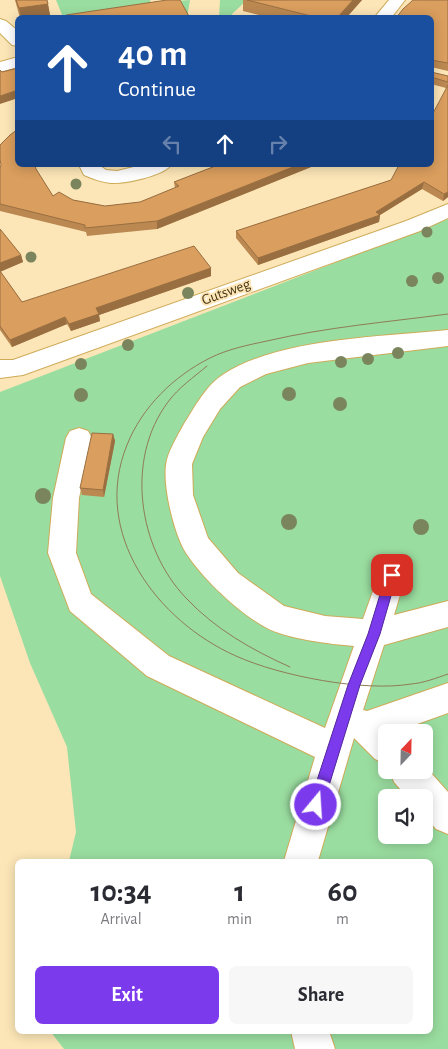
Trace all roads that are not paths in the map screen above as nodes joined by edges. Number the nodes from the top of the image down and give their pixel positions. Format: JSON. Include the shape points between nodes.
{"nodes":[{"id":1,"x":397,"y":0,"type":"edge"},
{"id":2,"x":384,"y":15,"type":"edge"},
{"id":3,"x":0,"y":24,"type":"edge"},
{"id":4,"x":15,"y":38,"type":"edge"},
{"id":5,"x":15,"y":63,"type":"edge"},
{"id":6,"x":0,"y":67,"type":"edge"},
{"id":7,"x":90,"y":167,"type":"edge"},
{"id":8,"x":154,"y":167,"type":"edge"},
{"id":9,"x":448,"y":210,"type":"edge"},
{"id":10,"x":448,"y":338,"type":"edge"},
{"id":11,"x":1,"y":370,"type":"edge"},
{"id":12,"x":79,"y":438,"type":"dead end"},
{"id":13,"x":392,"y":575,"type":"dead end"},
{"id":14,"x":448,"y":614,"type":"edge"},
{"id":15,"x":374,"y":634,"type":"junction"},
{"id":16,"x":448,"y":698,"type":"edge"},
{"id":17,"x":366,"y":731,"type":"edge"},
{"id":18,"x":334,"y":749,"type":"junction"},
{"id":19,"x":414,"y":779,"type":"edge"},
{"id":20,"x":448,"y":817,"type":"edge"},
{"id":21,"x":302,"y":859,"type":"edge"},
{"id":22,"x":311,"y":1034,"type":"edge"},
{"id":23,"x":316,"y":1049,"type":"edge"}],
"edges":[{"from":1,"to":2,"type":"street"},
{"from":3,"to":4,"type":"street"},
{"from":5,"to":6,"type":"street"},
{"from":7,"to":8,"type":"street","via":[[92,171],[110,178]]},
{"from":9,"to":11,"type":"street","name":"Gutsweg","via":[[412,226],[14,369]]},
{"from":10,"to":15,"type":"street","via":[[325,351],[259,367],[231,381],[210,402],[179,464],[180,495],[196,544],[228,582],[276,618],[325,630]]},
{"from":12,"to":18,"type":"street","via":[[66,498],[62,553],[80,602],[158,666]]},
{"from":13,"to":15,"type":"street"},
{"from":14,"to":15,"type":"street"},
{"from":15,"to":17,"type":"street"},
{"from":16,"to":17,"type":"street"},
{"from":17,"to":18,"type":"street"},
{"from":18,"to":21,"type":"street"},
{"from":19,"to":20,"type":"street"},
{"from":22,"to":23,"type":"street"}]}
